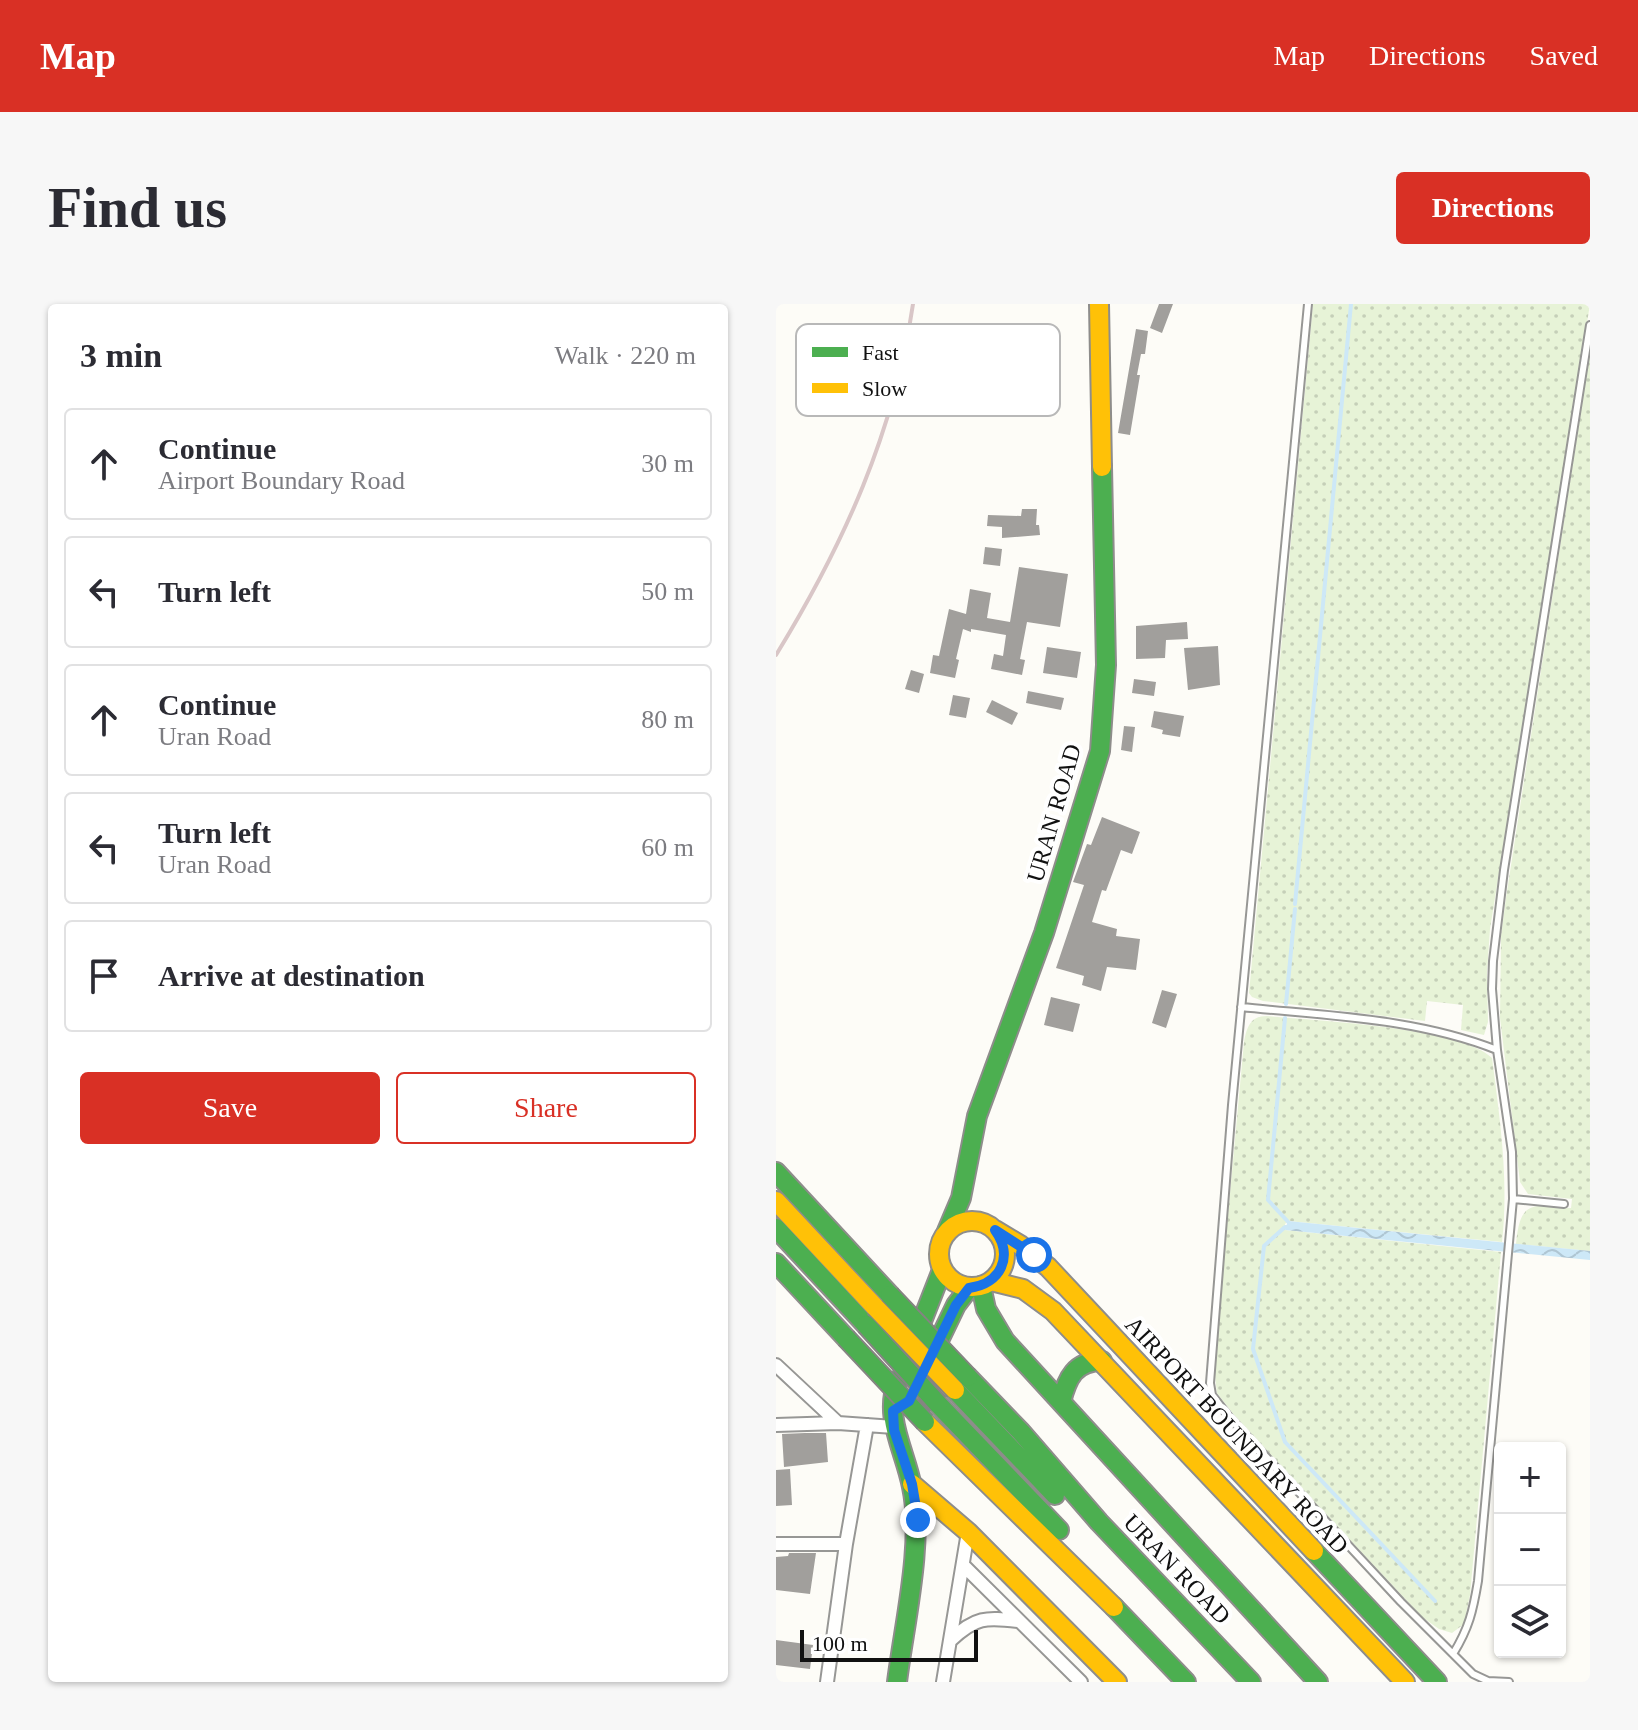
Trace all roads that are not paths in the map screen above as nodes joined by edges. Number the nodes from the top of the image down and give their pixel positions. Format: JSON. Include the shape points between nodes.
{"nodes":[{"id":1,"x":1099,"y":304,"type":"edge"},
{"id":2,"x":1308,"y":304,"type":"edge"},
{"id":3,"x":1590,"y":325,"type":"edge"},
{"id":4,"x":1241,"y":1007,"type":"junction"},
{"id":5,"x":1497,"y":1050,"type":"junction"},
{"id":6,"x":776,"y":1172,"type":"edge"},
{"id":7,"x":965,"y":1178,"type":"junction"},
{"id":8,"x":1513,"y":1199,"type":"junction"},
{"id":9,"x":776,"y":1201,"type":"edge"},
{"id":10,"x":1564,"y":1204,"type":"dead end"},
{"id":11,"x":991,"y":1227,"type":"junction"},
{"id":12,"x":776,"y":1228,"type":"edge"},
{"id":13,"x":947,"y":1231,"type":"junction"},
{"id":14,"x":776,"y":1263,"type":"edge"},
{"id":15,"x":942,"y":1270,"type":"junction"},
{"id":16,"x":981,"y":1285,"type":"junction"},
{"id":17,"x":883,"y":1301,"type":"junction"},
{"id":18,"x":1102,"y":1361,"type":"junction"},
{"id":19,"x":776,"y":1365,"type":"edge"},
{"id":20,"x":1061,"y":1402,"type":"junction"},
{"id":21,"x":894,"y":1419,"type":"junction"},
{"id":22,"x":838,"y":1423,"type":"junction"},
{"id":23,"x":776,"y":1425,"type":"edge"},
{"id":24,"x":867,"y":1425,"type":"junction"},
{"id":25,"x":912,"y":1484,"type":"junction"},
{"id":26,"x":968,"y":1532,"type":"junction"},
{"id":27,"x":776,"y":1544,"type":"edge"},
{"id":28,"x":846,"y":1544,"type":"junction"},
{"id":29,"x":1067,"y":1559,"type":"junction"},
{"id":30,"x":963,"y":1565,"type":"junction"},
{"id":31,"x":1018,"y":1621,"type":"junction"},
{"id":32,"x":951,"y":1640,"type":"junction"},
{"id":33,"x":1453,"y":1654,"type":"junction"},
{"id":34,"x":1473,"y":1674,"type":"junction"},
{"id":35,"x":827,"y":1682,"type":"edge"},
{"id":36,"x":897,"y":1682,"type":"edge"},
{"id":37,"x":943,"y":1682,"type":"edge"},
{"id":38,"x":1081,"y":1682,"type":"edge"},
{"id":39,"x":1117,"y":1682,"type":"edge"},
{"id":40,"x":1186,"y":1682,"type":"edge"},
{"id":41,"x":1251,"y":1682,"type":"edge"},
{"id":42,"x":1318,"y":1682,"type":"edge"},
{"id":43,"x":1405,"y":1682,"type":"edge"},
{"id":44,"x":1437,"y":1682,"type":"edge"},
{"id":45,"x":1466,"y":1682,"type":"edge"},
{"id":46,"x":1509,"y":1682,"type":"edge"}],
"edges":[{"from":1,"to":7,"type":"main road","name":"URAN ROAD","via":[[1106,665],[1100,751],[1044,933],[977,1116]]},
{"from":2,"to":4,"type":"lane"},
{"from":3,"to":5,"type":"lane","via":[[1497,918],[1492,989]]},
{"from":4,"to":5,"type":"lane","via":[[1420,1026]]},
{"from":4,"to":33,"type":"lane","via":[[1210,1354],[1212,1395]]},
{"from":5,"to":8,"type":"lane","via":[[1512,1152]]},
{"from":6,"to":17,"type":"main road"},
{"from":7,"to":11,"type":"main road","via":[[976,1213]]},
{"from":7,"to":13,"type":"main road","name":"URAN ROAD"},
{"from":8,"to":10,"type":"lane"},
{"from":8,"to":33,"type":"lane","via":[[1478,1581],[1467,1631]]},
{"from":9,"to":17,"type":"main road","name":"URAN ROAD"},
{"from":11,"to":13,"type":"main road","via":[[966,1221]]},
{"from":11,"to":16,"type":"main road","via":[[1002,1239],[1004,1262]]},
{"from":11,"to":44,"type":"main road","name":"AIRPORT BOUNDARY ROAD","via":[[1048,1267]]},
{"from":12,"to":29,"type":"main road","bridge":true,"via":[[1062,1533]]},
{"from":13,"to":15,"type":"main road","via":[[938,1249]]},
{"from":14,"to":29,"type":"main road","bridge":true,"via":[[925,1422]]},
{"from":15,"to":16,"type":"main road","via":[[958,1285]]},
{"from":15,"to":21,"type":"main road","via":[[892,1395]]},
{"from":16,"to":18,"type":"main road","name":"AIRPORT BOUNDARY ROAD","via":[[1023,1289],[1037,1296]]},
{"from":16,"to":20,"type":"main road","via":[[994,1325]]},
{"from":16,"to":21,"type":"main road","via":[[956,1305],[909,1401]]},
{"from":17,"to":41,"type":"main road","name":"URAN ROAD","bridge":true,"via":[[1077,1517],[1099,1522]]},
{"from":18,"to":20,"type":"main road","via":[[1077,1366]]},
{"from":18,"to":43,"type":"main road","name":"AIRPORT BOUNDARY ROAD"},
{"from":19,"to":22,"type":"street"},
{"from":20,"to":42,"type":"main road"},
{"from":21,"to":24,"type":"street"},
{"from":21,"to":25,"type":"main road"},
{"from":22,"to":23,"type":"street"},
{"from":22,"to":24,"type":"street"},
{"from":24,"to":28,"type":"street"},
{"from":25,"to":26,"type":"main road"},
{"from":25,"to":36,"type":"main road","via":[[918,1520]]},
{"from":26,"to":30,"type":"street"},
{"from":26,"to":39,"type":"main road"},
{"from":27,"to":28,"type":"street"},
{"from":28,"to":35,"type":"street"},
{"from":29,"to":40,"type":"main road"},
{"from":30,"to":31,"type":"street"},
{"from":30,"to":32,"type":"street"},
{"from":31,"to":32,"type":"street","via":[[982,1619]]},
{"from":31,"to":38,"type":"street"},
{"from":32,"to":37,"type":"street"},
{"from":33,"to":34,"type":"lane"},
{"from":34,"to":45,"type":"lane"},
{"from":34,"to":46,"type":"lane"}]}
